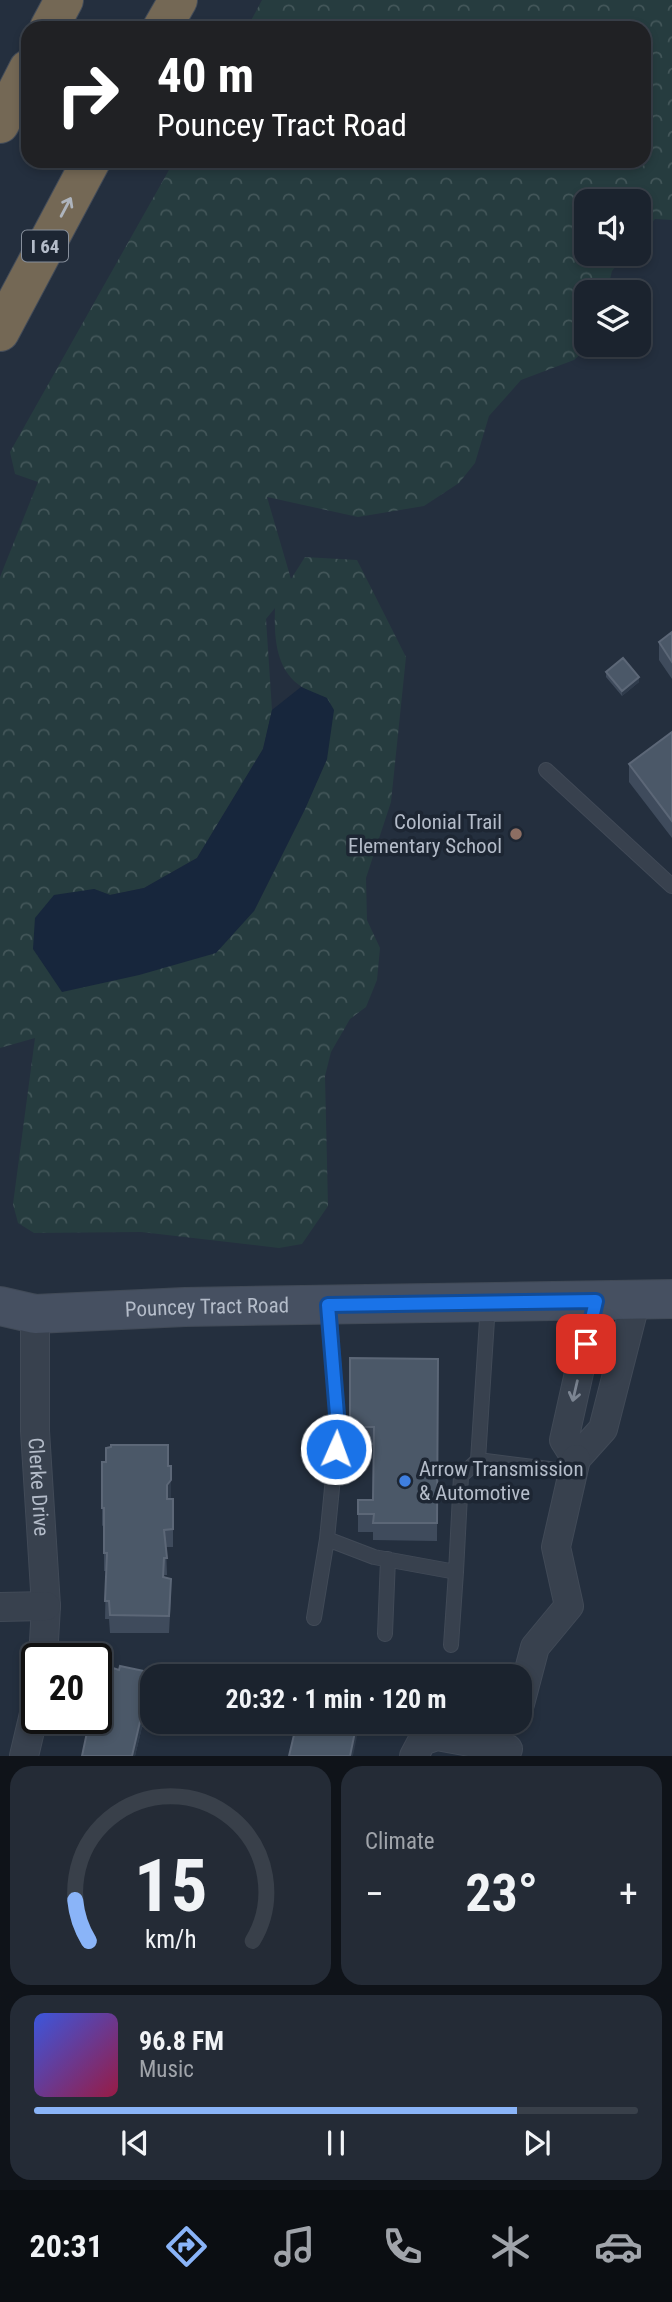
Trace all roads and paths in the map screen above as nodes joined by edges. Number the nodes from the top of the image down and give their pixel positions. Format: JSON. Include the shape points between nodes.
{"nodes":[{"id":1,"x":64,"y":0,"type":"edge"},
{"id":2,"x":178,"y":0,"type":"edge"},
{"id":3,"x":53,"y":21,"type":"edge"},
{"id":4,"x":166,"y":21,"type":"edge"},
{"id":5,"x":21,"y":83,"type":"edge"},
{"id":6,"x":21,"y":84,"type":"edge"},
{"id":7,"x":0,"y":117,"type":"edge"},
{"id":8,"x":0,"y":124,"type":"edge"},
{"id":9,"x":87,"y":168,"type":"edge"},
{"id":10,"x":0,"y":332,"type":"edge"},
{"id":11,"x":546,"y":770,"type":"dead end"},
{"id":12,"x":672,"y":886,"type":"edge"},
{"id":13,"x":654,"y":1300,"type":"edge"},
{"id":14,"x":596,"y":1301,"type":"junction"},
{"id":15,"x":488,"y":1303,"type":"junction"},
{"id":16,"x":328,"y":1305,"type":"junction"},
{"id":17,"x":12,"y":1315,"type":"edge"},
{"id":18,"x":478,"y":1460,"type":"junction"},
{"id":19,"x":575,"y":1465,"type":"junction"},
{"id":20,"x":327,"y":1539,"type":"junction"},
{"id":21,"x":388,"y":1559,"type":"junction"},
{"id":22,"x":456,"y":1572,"type":"junction"},
{"id":23,"x":46,"y":1606,"type":"junction"},
{"id":24,"x":0,"y":1607,"type":"edge"},
{"id":25,"x":314,"y":1618,"type":"dead end"},
{"id":26,"x":385,"y":1634,"type":"dead end"},
{"id":27,"x":44,"y":1643,"type":"edge"},
{"id":28,"x":451,"y":1645,"type":"dead end"},
{"id":29,"x":531,"y":1664,"type":"edge"},
{"id":30,"x":29,"y":1734,"type":"edge"},
{"id":31,"x":512,"y":1734,"type":"edge"},
{"id":32,"x":507,"y":1753,"type":"edge"},
{"id":33,"x":24,"y":1756,"type":"edge"},
{"id":34,"x":414,"y":1756,"type":"edge"}],
"edges":[{"from":1,"to":3,"type":"highway"},
{"from":2,"to":4,"type":"highway"},
{"from":5,"to":7,"type":"highway"},
{"from":6,"to":8,"type":"highway"},
{"from":10,"to":9,"type":"highway","number":"I 64","one_way":true},
{"from":11,"to":12,"type":"lane"},
{"from":13,"to":14,"type":"main road","name":"Pouncey Tract Road"},
{"from":13,"to":19,"type":"street","via":[[603,1429]]},
{"from":14,"to":15,"type":"main road","name":"Pouncey Tract Road"},
{"from":14,"to":19,"type":"street","one_way":true,"via":[[564,1440]]},
{"from":15,"to":16,"type":"main road","name":"Pouncey Tract Road"},
{"from":15,"to":18,"type":"lane"},
{"from":16,"to":17,"type":"main road","name":"Pouncey Tract Road"},
{"from":16,"to":20,"type":"lane","via":[[338,1427]]},
{"from":17,"to":23,"type":"street","name":"Clerke Drive","via":[[35,1431]]},
{"from":18,"to":19,"type":"lane"},
{"from":18,"to":22,"type":"lane","via":[[461,1476]]},
{"from":19,"to":29,"type":"street","via":[[556,1547],[569,1606],[535,1647]]},
{"from":20,"to":21,"type":"lane"},
{"from":20,"to":25,"type":"lane"},
{"from":21,"to":22,"type":"lane"},
{"from":21,"to":26,"type":"lane"},
{"from":22,"to":28,"type":"lane"},
{"from":23,"to":24,"type":"street"},
{"from":23,"to":27,"type":"street","name":"Clerke Drive"},
{"from":30,"to":33,"type":"street"},
{"from":31,"to":32,"type":"street"},
{"from":32,"to":34,"type":"street","via":[[437,1735],[422,1741]]}]}
